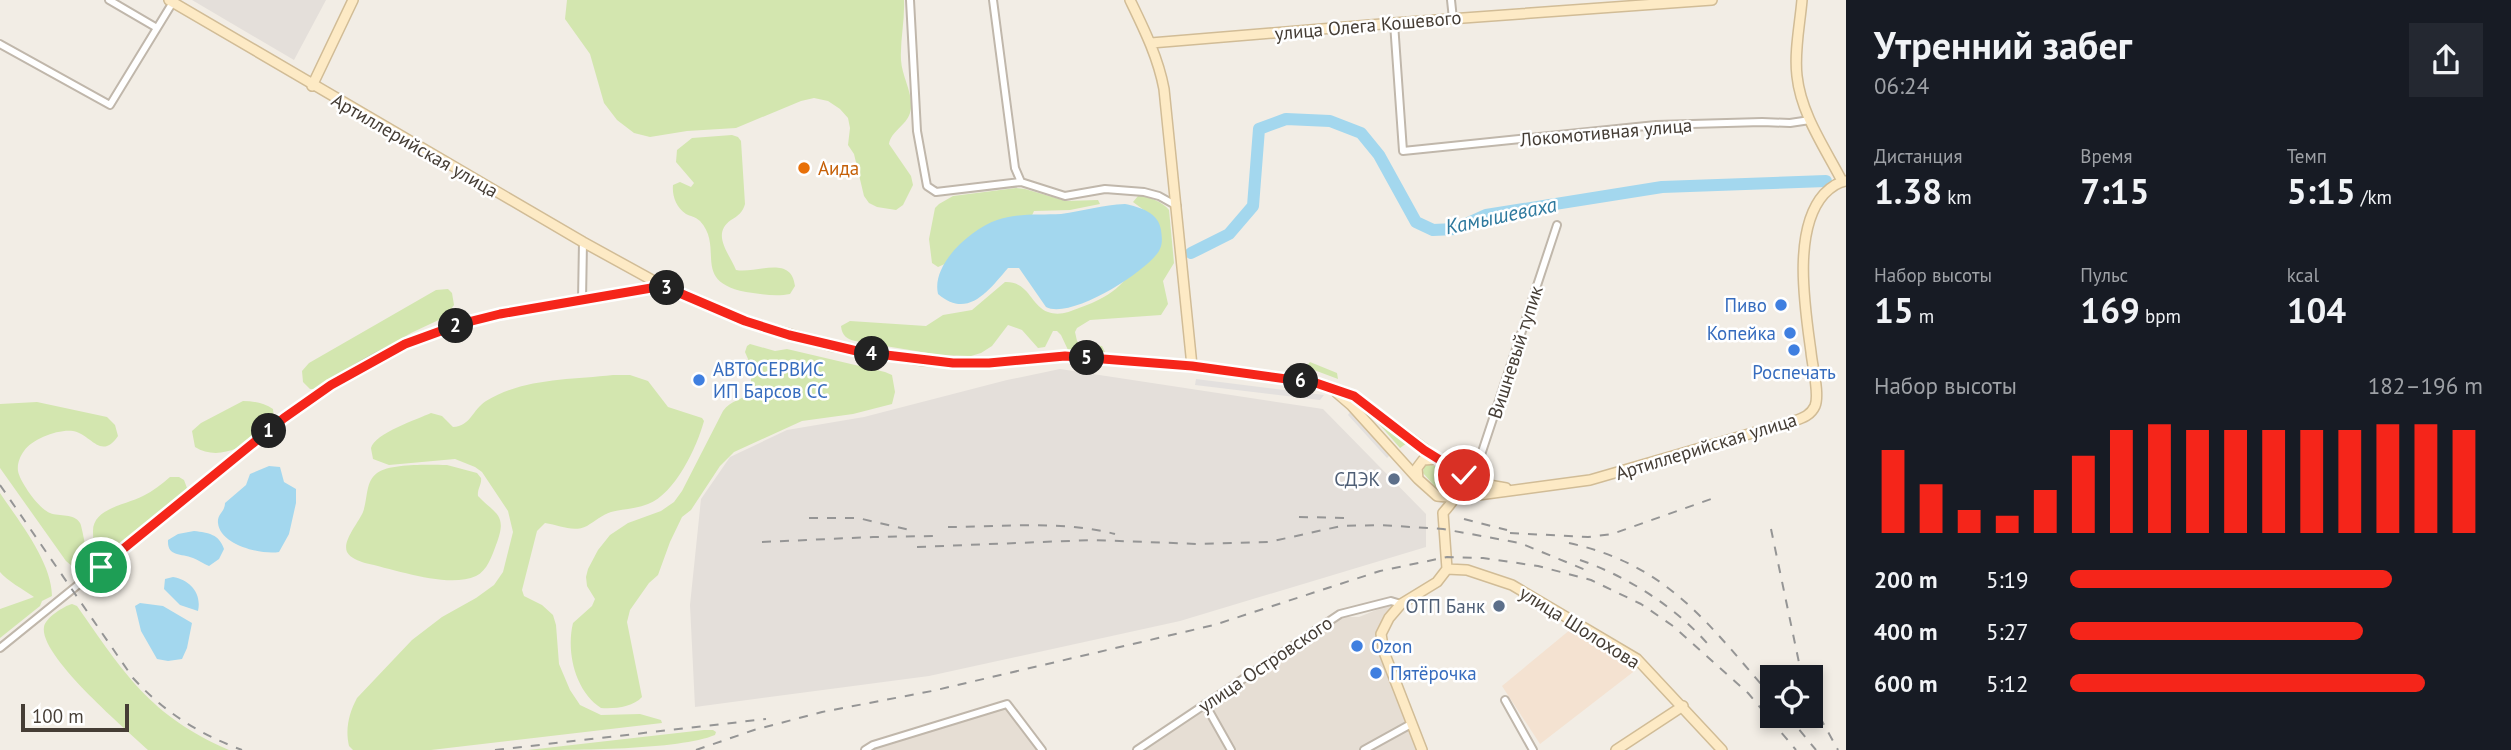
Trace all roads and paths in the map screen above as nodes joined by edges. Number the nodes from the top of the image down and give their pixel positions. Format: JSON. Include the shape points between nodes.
{"nodes":[{"id":1,"x":109,"y":0,"type":"edge"},
{"id":2,"x":353,"y":0,"type":"edge"},
{"id":3,"x":910,"y":0,"type":"edge"},
{"id":4,"x":993,"y":0,"type":"edge"},
{"id":5,"x":1130,"y":0,"type":"edge"},
{"id":6,"x":1451,"y":0,"type":"edge"},
{"id":7,"x":1712,"y":0,"type":"edge"},
{"id":8,"x":1802,"y":0,"type":"edge"},
{"id":9,"x":171,"y":1,"type":"edge"},
{"id":10,"x":1453,"y":19,"type":"junction"},
{"id":11,"x":1394,"y":23,"type":"junction"},
{"id":12,"x":157,"y":28,"type":"junction"},
{"id":13,"x":1151,"y":43,"type":"junction"},
{"id":14,"x":0,"y":44,"type":"edge"},
{"id":15,"x":312,"y":86,"type":"junction"},
{"id":16,"x":1810,"y":120,"type":"junction"},
{"id":17,"x":1844,"y":181,"type":"edge"},
{"id":18,"x":1021,"y":182,"type":"junction"},
{"id":19,"x":1177,"y":206,"type":"junction"},
{"id":20,"x":1557,"y":225,"type":"dead end"},
{"id":21,"x":583,"y":242,"type":"junction"},
{"id":22,"x":663,"y":286,"type":"junction"},
{"id":23,"x":582,"y":300,"type":"junction"},
{"id":24,"x":1192,"y":366,"type":"junction"},
{"id":25,"x":1333,"y":389,"type":"junction"},
{"id":26,"x":1438,"y":459,"type":"junction"},
{"id":27,"x":1458,"y":472,"type":"junction"},
{"id":28,"x":1418,"y":479,"type":"junction"},
{"id":29,"x":1474,"y":479,"type":"junction"},
{"id":30,"x":1518,"y":489,"type":"junction"},
{"id":31,"x":1430,"y":491,"type":"junction"},
{"id":32,"x":1456,"y":498,"type":"junction"},
{"id":33,"x":1443,"y":513,"type":"junction"},
{"id":34,"x":1447,"y":569,"type":"junction"},
{"id":35,"x":1402,"y":604,"type":"junction"},
{"id":36,"x":0,"y":648,"type":"edge"},
{"id":37,"x":1505,"y":700,"type":"dead end"},
{"id":38,"x":1205,"y":704,"type":"junction"},
{"id":39,"x":1683,"y":706,"type":"junction"},
{"id":40,"x":1411,"y":724,"type":"junction"},
{"id":41,"x":865,"y":750,"type":"edge"},
{"id":42,"x":1042,"y":750,"type":"edge"},
{"id":43,"x":1137,"y":750,"type":"edge"},
{"id":44,"x":1231,"y":750,"type":"edge"},
{"id":45,"x":1364,"y":750,"type":"edge"},
{"id":46,"x":1422,"y":750,"type":"edge"},
{"id":47,"x":1534,"y":750,"type":"edge"},
{"id":48,"x":1616,"y":750,"type":"edge"},
{"id":49,"x":1722,"y":750,"type":"edge"}],
"edges":[{"from":1,"to":12,"type":"street"},
{"from":2,"to":15,"type":"main road"},
{"from":3,"to":18,"type":"street","via":[[917,131],[931,190]]},
{"from":4,"to":18,"type":"street","via":[[1015,168]]},
{"from":5,"to":13,"type":"main road"},
{"from":6,"to":10,"type":"street"},
{"from":7,"to":10,"type":"main road","name":"улица Олега Кошевого"},
{"from":8,"to":16,"type":"main road","via":[[1796,73]]},
{"from":9,"to":12,"type":"street"},
{"from":9,"to":15,"type":"main road","name":"Артиллерийская улица"},
{"from":10,"to":11,"type":"main road","name":"улица Олега Кошевого"},
{"from":11,"to":13,"type":"main road","name":"улица Олега Кошевого"},
{"from":11,"to":16,"type":"street","name":"Локомотивная улица","via":[[1403,151],[1656,125]]},
{"from":12,"to":14,"type":"street","via":[[110,105]]},
{"from":13,"to":19,"type":"main road","via":[[1164,89]]},
{"from":15,"to":21,"type":"main road","name":"Артиллерийская улица"},
{"from":16,"to":17,"type":"main road"},
{"from":17,"to":30,"type":"main road","name":"Артиллерийская улица","via":[[1826,191],[1818,202],[1805,241],[1816,400],[1810,413],[1605,476]]},
{"from":18,"to":19,"type":"street","via":[[1065,197],[1105,189],[1133,191],[1159,196]]},
{"from":19,"to":24,"type":"main road"},
{"from":20,"to":29,"type":"street","name":"Вишневый тупик"},
{"from":21,"to":22,"type":"main road","name":"Артиллерийская улица"},
{"from":21,"to":23,"type":"street"},
{"from":22,"to":23,"type":"street"},
{"from":22,"to":24,"type":"main road","name":"Артиллерийская улица","via":[[745,321],[861,352],[953,363],[1065,356]]},
{"from":23,"to":36,"type":"street","via":[[460,324],[405,344],[331,385]]},
{"from":24,"to":25,"type":"main road","name":"Артиллерийская улица"},
{"from":25,"to":26,"type":"main road","name":"Артиллерийская улица","via":[[1354,396]]},
{"from":25,"to":28,"type":"main road","name":"Артиллерийская улица"},
{"from":26,"to":27,"type":"main road","name":"Артиллерийская улица"},
{"from":26,"to":28,"type":"main road","via":[[1419,463]]},
{"from":27,"to":29,"type":"main road","name":"Артиллерийская улица"},
{"from":27,"to":32,"type":"main road"},
{"from":28,"to":31,"type":"main road","name":"Артиллерийская улица"},
{"from":29,"to":30,"type":"main road","name":"Артиллерийская улица"},
{"from":30,"to":32,"type":"main road","name":"Артиллерийская улица"},
{"from":31,"to":32,"type":"main road","name":"Артиллерийская улица","via":[[1442,498]]},
{"from":31,"to":33,"type":"main road","name":"Артиллерийская улица"},
{"from":32,"to":33,"type":"main road"},
{"from":33,"to":34,"type":"main road"},
{"from":34,"to":35,"type":"main road","via":[[1437,582]]},
{"from":34,"to":39,"type":"main road","name":"улица Шолохова","via":[[1467,570],[1512,585],[1565,615],[1637,659]]},
{"from":35,"to":38,"type":"street","name":"улица Островского","via":[[1391,601],[1340,614]]},
{"from":35,"to":40,"type":"main road","via":[[1381,634]]},
{"from":37,"to":47,"type":"street"},
{"from":38,"to":43,"type":"street","name":"улица Островского"},
{"from":38,"to":44,"type":"street"},
{"from":39,"to":48,"type":"main road"},
{"from":39,"to":49,"type":"main road","name":"улица Шолохова"},
{"from":40,"to":45,"type":"street"},
{"from":40,"to":46,"type":"main road"},
{"from":41,"to":42,"type":"street","via":[[1007,704]]}]}
